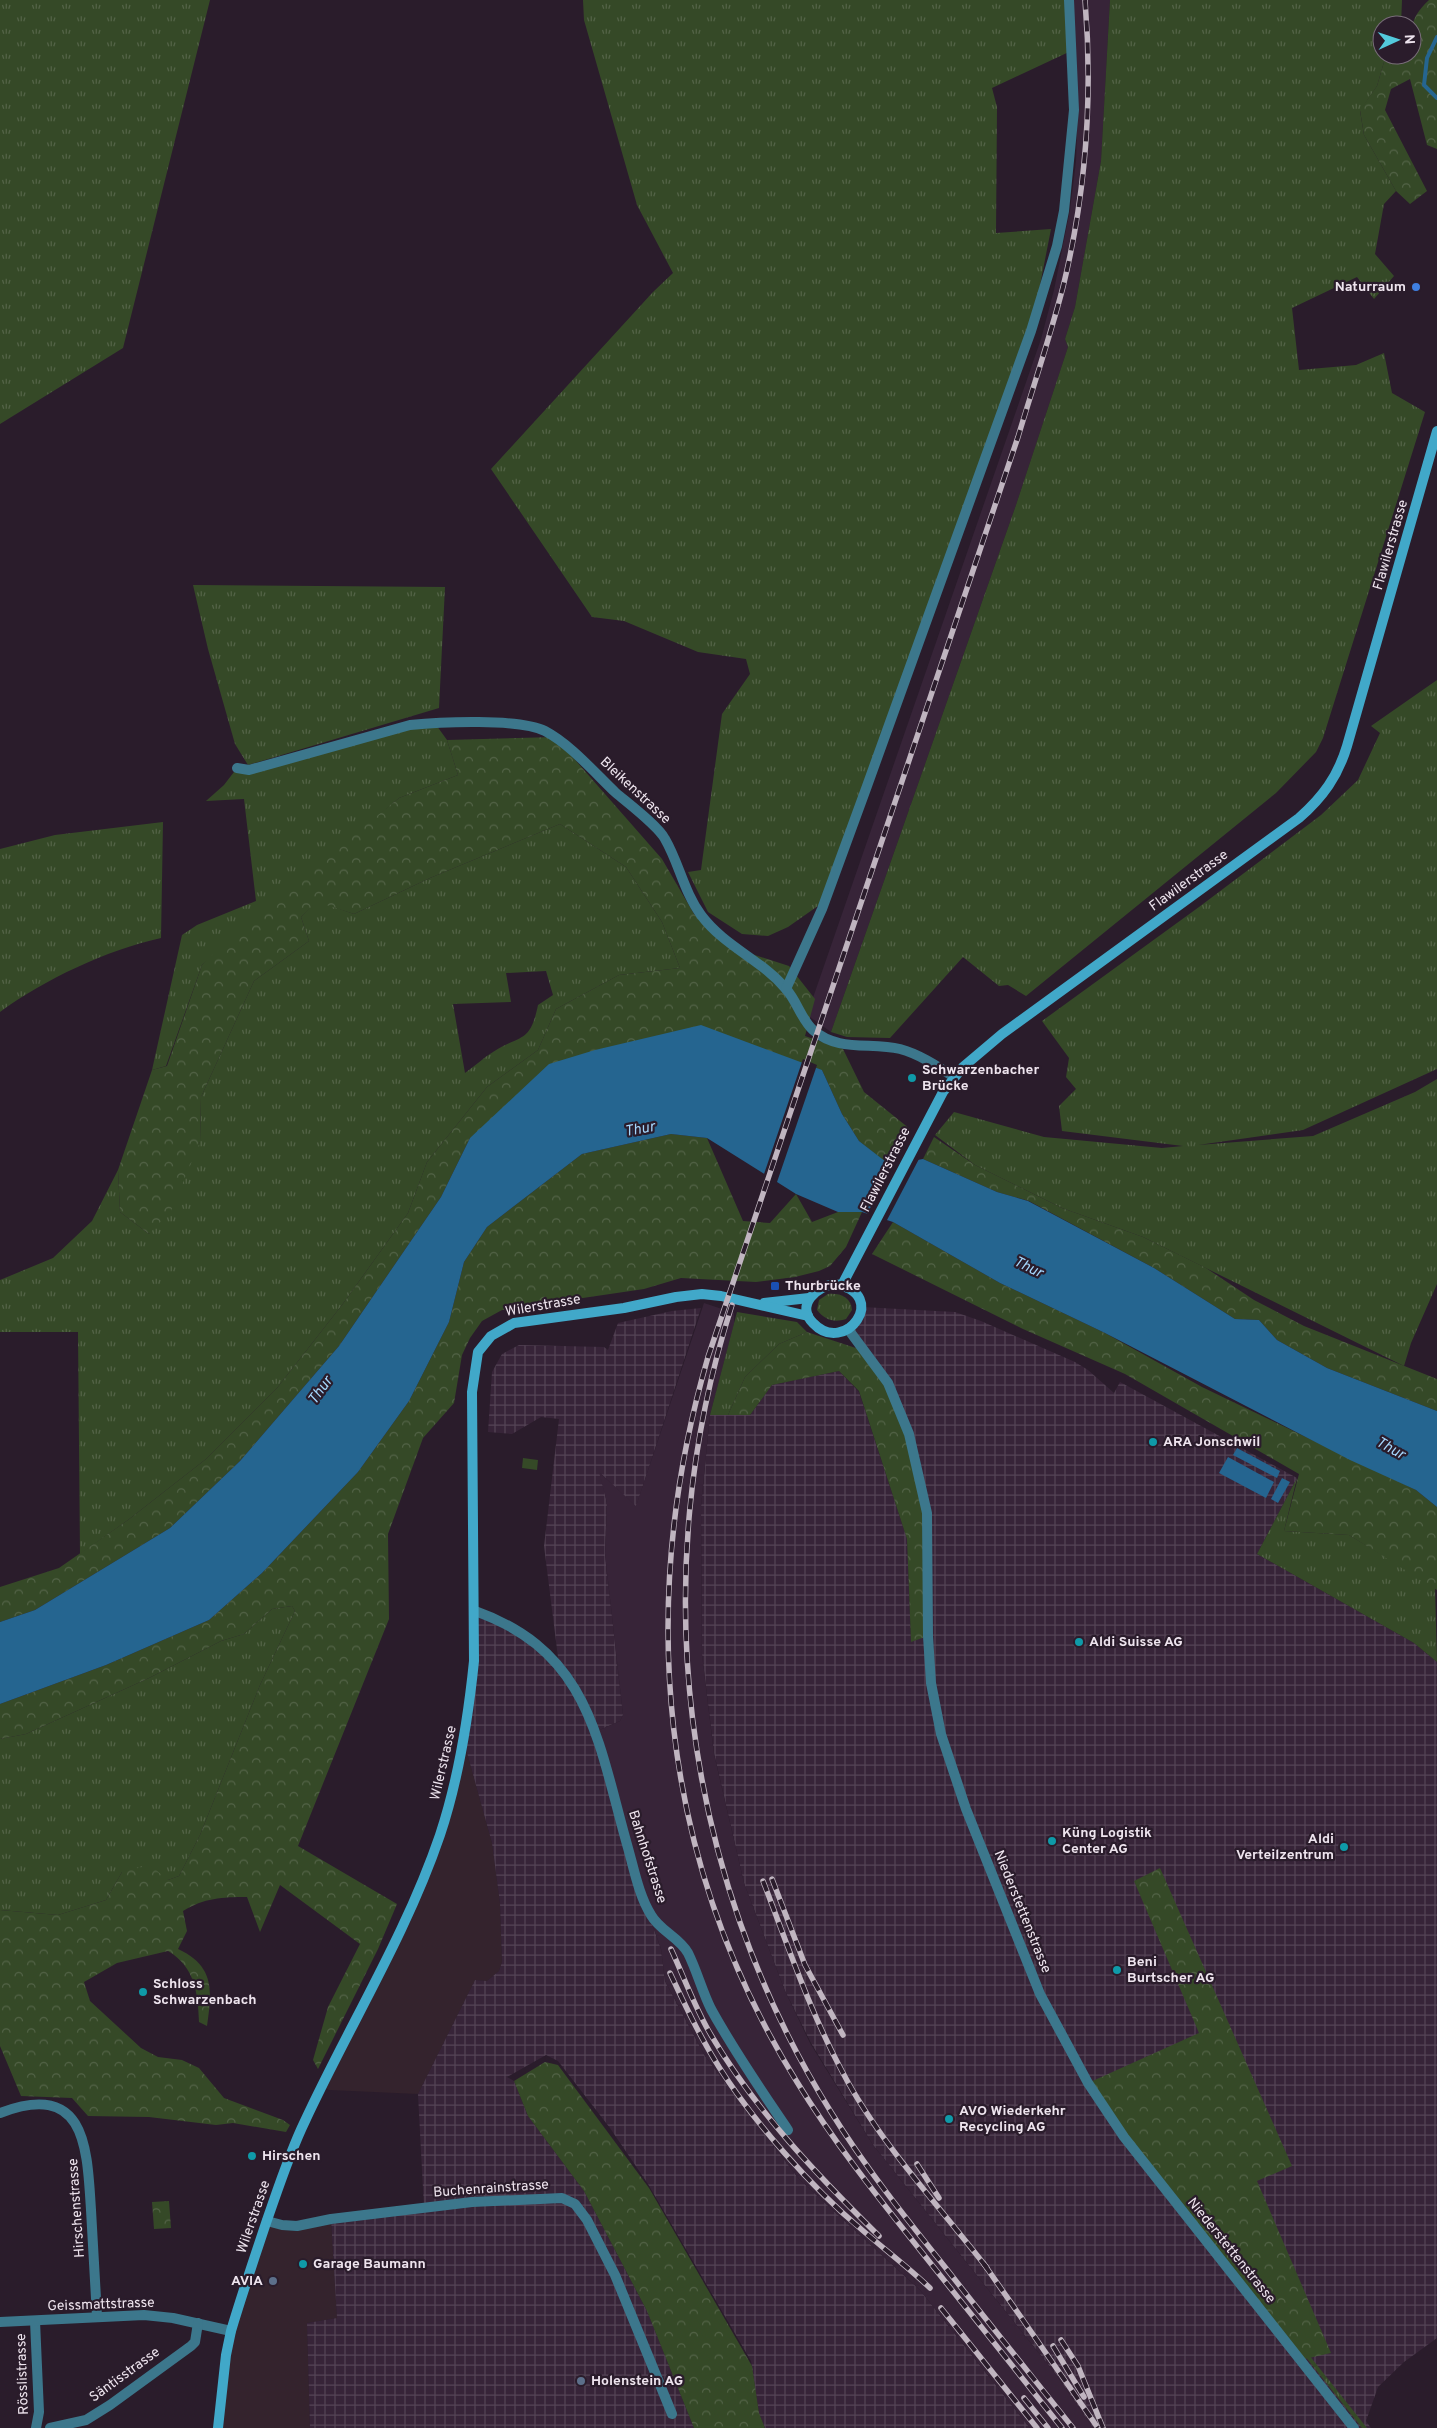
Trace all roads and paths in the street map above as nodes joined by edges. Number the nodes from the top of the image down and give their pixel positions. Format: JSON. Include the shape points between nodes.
{"nodes":[{"id":1,"x":1070,"y":0,"type":"edge"},
{"id":2,"x":1437,"y":431,"type":"edge"},
{"id":3,"x":237,"y":768,"type":"dead end"},
{"id":4,"x":786,"y":989,"type":"junction"},
{"id":5,"x":954,"y":1077,"type":"junction"},
{"id":6,"x":842,"y":1285,"type":"junction"},
{"id":7,"x":809,"y":1298,"type":"junction"},
{"id":8,"x":756,"y":1304,"type":"junction"},
{"id":9,"x":808,"y":1316,"type":"junction"},
{"id":10,"x":848,"y":1329,"type":"junction"},
{"id":11,"x":475,"y":1611,"type":"junction"},
{"id":12,"x":0,"y":2113,"type":"edge"},
{"id":13,"x":788,"y":2130,"type":"dead end"},
{"id":14,"x":267,"y":2221,"type":"junction"},
{"id":15,"x":97,"y":2316,"type":"junction"},
{"id":16,"x":35,"y":2321,"type":"junction"},
{"id":17,"x":0,"y":2322,"type":"edge"},
{"id":18,"x":198,"y":2323,"type":"junction"},
{"id":19,"x":231,"y":2331,"type":"junction"},
{"id":20,"x":672,"y":2414,"type":"dead end"},
{"id":21,"x":39,"y":2428,"type":"edge"},
{"id":22,"x":50,"y":2428,"type":"edge"},
{"id":23,"x":218,"y":2428,"type":"edge"},
{"id":24,"x":1354,"y":2428,"type":"edge"}],
"edges":[{"from":1,"to":4,"type":"street","via":[[1074,110],[1064,211],[1057,246],[1031,330],[867,786],[822,909]]},
{"from":2,"to":5,"type":"main road","name":"Flawilerstrasse","via":[[1347,746],[1337,774],[1325,792],[1299,818],[973,1056]]},
{"from":3,"to":4,"type":"street","name":"Bleikenstrasse","via":[[249,770],[388,730],[434,722],[494,723],[544,731],[574,753],[665,838],[700,913],[721,938]]},
{"from":4,"to":5,"type":"street","name":"Bleikenstrasse","via":[[813,1029],[832,1042],[912,1053]]},
{"from":5,"to":6,"type":"main road","name":"Flawilerstrasse","via":[[915,1144]]},
{"from":6,"to":7,"type":"main road","name":"Wilerstrasse","via":[[821,1286]]},
{"from":6,"to":10,"type":"main road","via":[[856,1293],[862,1307],[857,1322]]},
{"from":7,"to":8,"type":"main road","name":"Wilerstrasse"},
{"from":7,"to":9,"type":"main road"},
{"from":8,"to":9,"type":"main road","name":"Wilerstrasse"},
{"from":8,"to":11,"type":"main road","name":"Wilerstrasse","via":[[702,1294],[676,1297],[624,1308],[514,1323],[491,1336],[478,1352],[472,1392]]},
{"from":9,"to":10,"type":"main road","name":"Wilerstrasse","via":[[826,1331]]},
{"from":10,"to":24,"type":"street","name":"Niederstettenstrasse","via":[[888,1383],[909,1434],[927,1513],[928,1636],[931,1683],[941,1734],[966,1809],[1040,1994],[1088,2082],[1124,2136]]},
{"from":11,"to":13,"type":"street","name":"Bahnhofstrasse","via":[[523,1632],[546,1650],[568,1676],[584,1703],[595,1732],[638,1884],[650,1915],[687,1951],[710,2007],[744,2066]]},
{"from":11,"to":14,"type":"main road","name":"Wilerstrasse","via":[[474,1661],[465,1733],[440,1835],[398,1934],[304,2121]]},
{"from":12,"to":15,"type":"street","name":"Hirschenstrasse","via":[[25,2105],[56,2107],[78,2126],[88,2159]]},
{"from":14,"to":19,"type":"main road","name":"Wilerstrasse"},
{"from":14,"to":20,"type":"street","name":"Buchenrainstrasse","via":[[297,2226],[472,2202],[569,2200],[587,2220],[615,2275]]},
{"from":15,"to":16,"type":"street","name":"Geissmattstrasse"},
{"from":15,"to":18,"type":"street","name":"Geissmattstrasse","via":[[144,2315]]},
{"from":16,"to":17,"type":"street","name":"Geissmattstrasse"},
{"from":16,"to":21,"type":"street","name":"Rösslistrasse"},
{"from":18,"to":19,"type":"street","name":"Geissmattstrasse"},
{"from":18,"to":22,"type":"street","name":"Säntisstrasse","via":[[195,2342],[191,2346],[110,2405],[86,2420]]},
{"from":19,"to":23,"type":"main road","name":"Wilerstrasse"}]}
